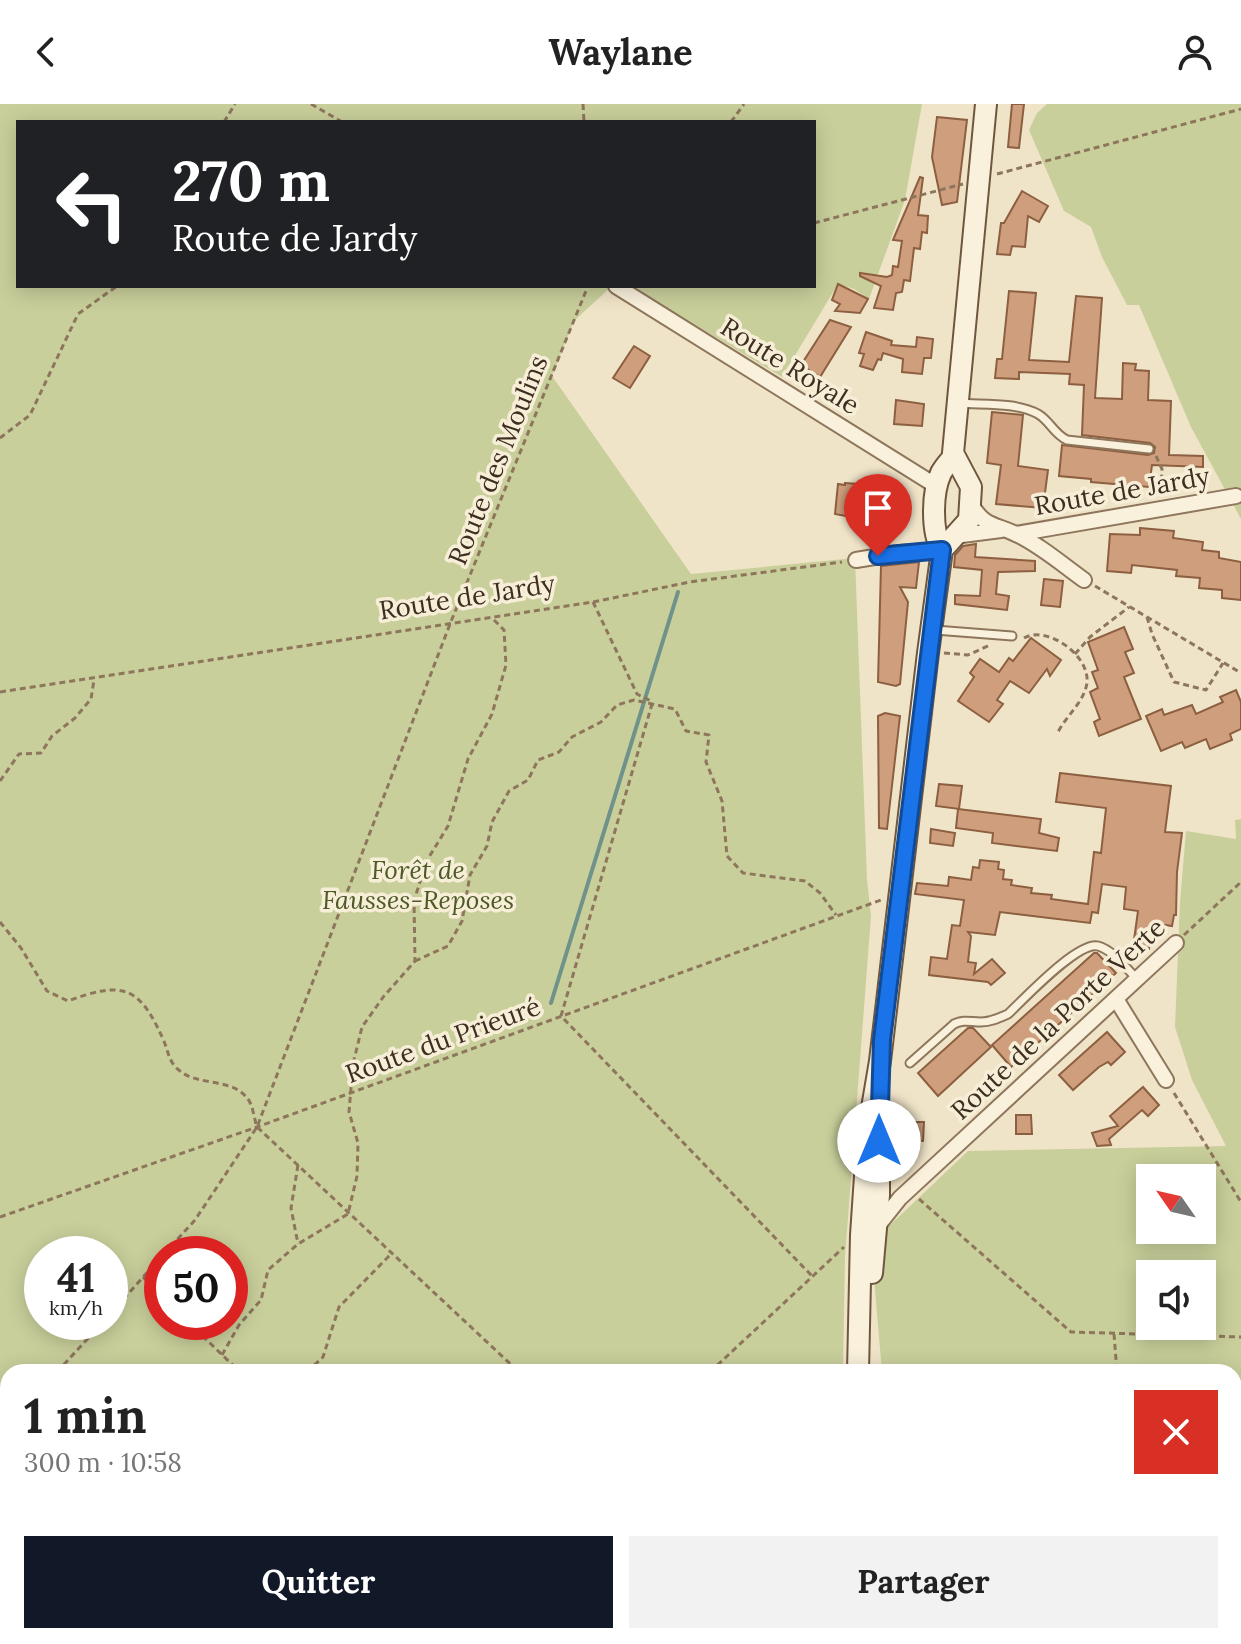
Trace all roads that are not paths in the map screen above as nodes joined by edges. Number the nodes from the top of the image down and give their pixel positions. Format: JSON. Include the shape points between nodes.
{"nodes":[{"id":1,"x":986,"y":104,"type":"edge"},
{"id":2,"x":619,"y":288,"type":"edge"},
{"id":3,"x":957,"y":403,"type":"junction"},
{"id":4,"x":1149,"y":449,"type":"road end"},
{"id":5,"x":953,"y":457,"type":"junction"},
{"id":6,"x":938,"y":487,"type":"junction"},
{"id":7,"x":1236,"y":496,"type":"dead end"},
{"id":8,"x":971,"y":504,"type":"junction"},
{"id":9,"x":1008,"y":532,"type":"junction"},
{"id":10,"x":948,"y":543,"type":"junction"},
{"id":11,"x":856,"y":560,"type":"road end"},
{"id":12,"x":1084,"y":580,"type":"road end"},
{"id":13,"x":932,"y":630,"type":"junction"},
{"id":14,"x":1014,"y":639,"type":"road end"},
{"id":15,"x":1176,"y":943,"type":"road end"},
{"id":16,"x":1137,"y":979,"type":"junction"},
{"id":17,"x":1116,"y":999,"type":"junction"},
{"id":18,"x":910,"y":1063,"type":"dead end"},
{"id":19,"x":1166,"y":1080,"type":"road end"},
{"id":20,"x":863,"y":1234,"type":"junction"},
{"id":21,"x":858,"y":1364,"type":"edge"},
{"id":22,"x":868,"y":1364,"type":"edge"}],
"edges":[{"from":1,"to":3,"type":"main road"},
{"from":2,"to":6,"type":"street","name":"Route Royale"},
{"from":3,"to":4,"type":"lane","via":[[1024,409],[1067,440]]},
{"from":3,"to":5,"type":"main road"},
{"from":5,"to":6,"type":"main road","via":[[941,472]]},
{"from":5,"to":8,"type":"main road","via":[[971,487]]},
{"from":6,"to":10,"type":"main road","via":[[933,531]]},
{"from":7,"to":9,"type":"street","name":"Route de Jardy"},
{"from":8,"to":9,"type":"street","via":[[979,518]]},
{"from":8,"to":10,"type":"main road","via":[[969,520]]},
{"from":9,"to":10,"type":"street","name":"Route de Jardy"},
{"from":9,"to":12,"type":"street"},
{"from":10,"to":11,"type":"street"},
{"from":10,"to":13,"type":"main road"},
{"from":13,"to":14,"type":"lane"},
{"from":13,"to":20,"type":"main road"},
{"from":15,"to":16,"type":"street","name":"Route de la Porte Verte"},
{"from":16,"to":17,"type":"street","name":"Route de la Porte Verte"},
{"from":16,"to":18,"type":"lane","via":[[1108,950],[1092,945],[1077,952],[1008,1014],[981,1022],[961,1020]]},
{"from":17,"to":19,"type":"street"},
{"from":17,"to":20,"type":"street","name":"Route de la Porte Verte"},
{"from":20,"to":21,"type":"main road"},
{"from":20,"to":22,"type":"main road","via":[[872,1275]]}]}
